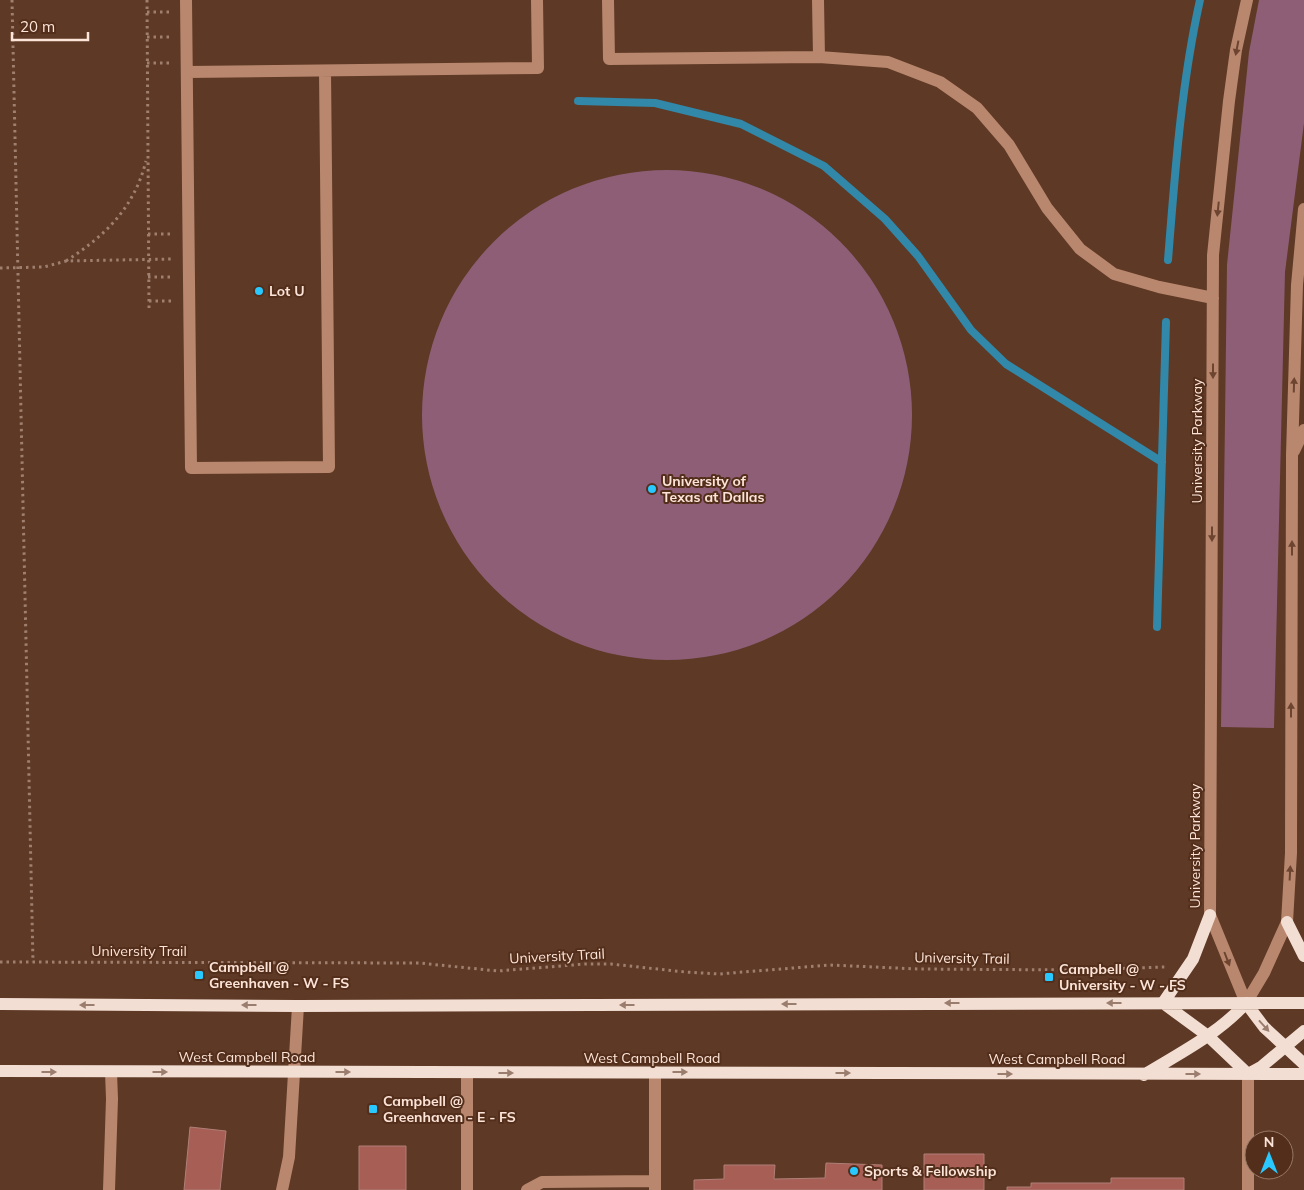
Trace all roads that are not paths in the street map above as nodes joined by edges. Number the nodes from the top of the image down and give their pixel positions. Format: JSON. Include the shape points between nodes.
{"nodes":[{"id":1,"x":186,"y":0,"type":"edge"},
{"id":2,"x":537,"y":0,"type":"edge"},
{"id":3,"x":608,"y":0,"type":"edge"},
{"id":4,"x":818,"y":0,"type":"edge"},
{"id":5,"x":1247,"y":0,"type":"edge"},
{"id":6,"x":819,"y":58,"type":"junction"},
{"id":7,"x":325,"y":70,"type":"junction"},
{"id":8,"x":187,"y":72,"type":"junction"},
{"id":9,"x":1304,"y":209,"type":"edge"},
{"id":10,"x":1303,"y":242,"type":"edge"},
{"id":11,"x":1213,"y":298,"type":"junction"},
{"id":12,"x":1304,"y":430,"type":"edge"},
{"id":13,"x":1292,"y":455,"type":"junction"},
{"id":14,"x":1210,"y":915,"type":"junction"},
{"id":15,"x":1288,"y":922,"type":"junction"},
{"id":16,"x":1304,"y":956,"type":"edge"},
{"id":17,"x":1163,"y":1003,"type":"junction"},
{"id":18,"x":1246,"y":1003,"type":"junction"},
{"id":19,"x":1304,"y":1003,"type":"edge"},
{"id":20,"x":0,"y":1004,"type":"edge"},
{"id":21,"x":298,"y":1006,"type":"junction"},
{"id":22,"x":1304,"y":1031,"type":"edge"},
{"id":23,"x":1208,"y":1036,"type":"junction"},
{"id":24,"x":1285,"y":1046,"type":"junction"},
{"id":25,"x":1304,"y":1064,"type":"edge"},
{"id":26,"x":0,"y":1072,"type":"edge"},
{"id":27,"x":111,"y":1072,"type":"junction"},
{"id":28,"x":294,"y":1072,"type":"junction"},
{"id":29,"x":467,"y":1072,"type":"junction"},
{"id":30,"x":655,"y":1072,"type":"junction"},
{"id":31,"x":1248,"y":1074,"type":"junction"},
{"id":32,"x":1304,"y":1074,"type":"edge"},
{"id":33,"x":1144,"y":1075,"type":"junction"},
{"id":34,"x":655,"y":1186,"type":"edge"},
{"id":35,"x":109,"y":1190,"type":"edge"},
{"id":36,"x":282,"y":1190,"type":"edge"},
{"id":37,"x":467,"y":1190,"type":"edge"},
{"id":38,"x":527,"y":1190,"type":"edge"},
{"id":39,"x":1248,"y":1190,"type":"edge"}],
"edges":[{"from":1,"to":8,"type":"street"},
{"from":2,"to":7,"type":"street","via":[[538,68]]},
{"from":3,"to":6,"type":"street","via":[[609,59]]},
{"from":4,"to":6,"type":"street"},
{"from":5,"to":11,"type":"street","name":"University Parkway","one_way":true,"via":[[1229,101],[1213,255]]},
{"from":6,"to":11,"type":"street","via":[[888,62],[940,82],[977,108],[1009,145],[1047,208],[1080,249],[1114,274]]},
{"from":7,"to":8,"type":"street"},
{"from":7,"to":8,"type":"street","via":[[329,467],[191,468]]},
{"from":9,"to":10,"type":"street"},
{"from":13,"to":10,"type":"street","one_way":true,"via":[[1297,285]]},
{"from":11,"to":14,"type":"street","name":"University Parkway","one_way":true},
{"from":12,"to":13,"type":"street"},
{"from":15,"to":13,"type":"street","one_way":true},
{"from":14,"to":17,"type":"main road","via":[[1193,959]]},
{"from":14,"to":18,"type":"street","name":"University Parkway","one_way":true},
{"from":15,"to":16,"type":"main road"},
{"from":15,"to":18,"type":"street"},
{"from":17,"to":18,"type":"main road"},
{"from":17,"to":21,"type":"main road","one_way":true},
{"from":17,"to":23,"type":"main road"},
{"from":18,"to":19,"type":"main road"},
{"from":18,"to":23,"type":"main road"},
{"from":18,"to":24,"type":"main road","one_way":true,"via":[[1264,1027]]},
{"from":21,"to":20,"type":"main road","one_way":true},
{"from":21,"to":28,"type":"street"},
{"from":22,"to":24,"type":"main road"},
{"from":23,"to":31,"type":"main road"},
{"from":23,"to":33,"type":"main road"},
{"from":24,"to":25,"type":"main road"},
{"from":24,"to":31,"type":"main road"},
{"from":26,"to":27,"type":"main road","name":"West Campbell Road","one_way":true},
{"from":27,"to":28,"type":"main road","name":"West Campbell Road","one_way":true},
{"from":27,"to":35,"type":"street"},
{"from":28,"to":29,"type":"main road","name":"West Campbell Road","one_way":true},
{"from":28,"to":36,"type":"street","via":[[289,1157]]},
{"from":29,"to":30,"type":"main road","name":"West Campbell Road","one_way":true},
{"from":29,"to":37,"type":"street"},
{"from":30,"to":33,"type":"main road","name":"West Campbell Road","one_way":true},
{"from":30,"to":34,"type":"street"},
{"from":31,"to":32,"type":"main road","name":"West Campbell Road"},
{"from":33,"to":31,"type":"main road","name":"West Campbell Road","one_way":true},
{"from":31,"to":39,"type":"street"},
{"from":34,"to":38,"type":"street","via":[[542,1182]]}]}
